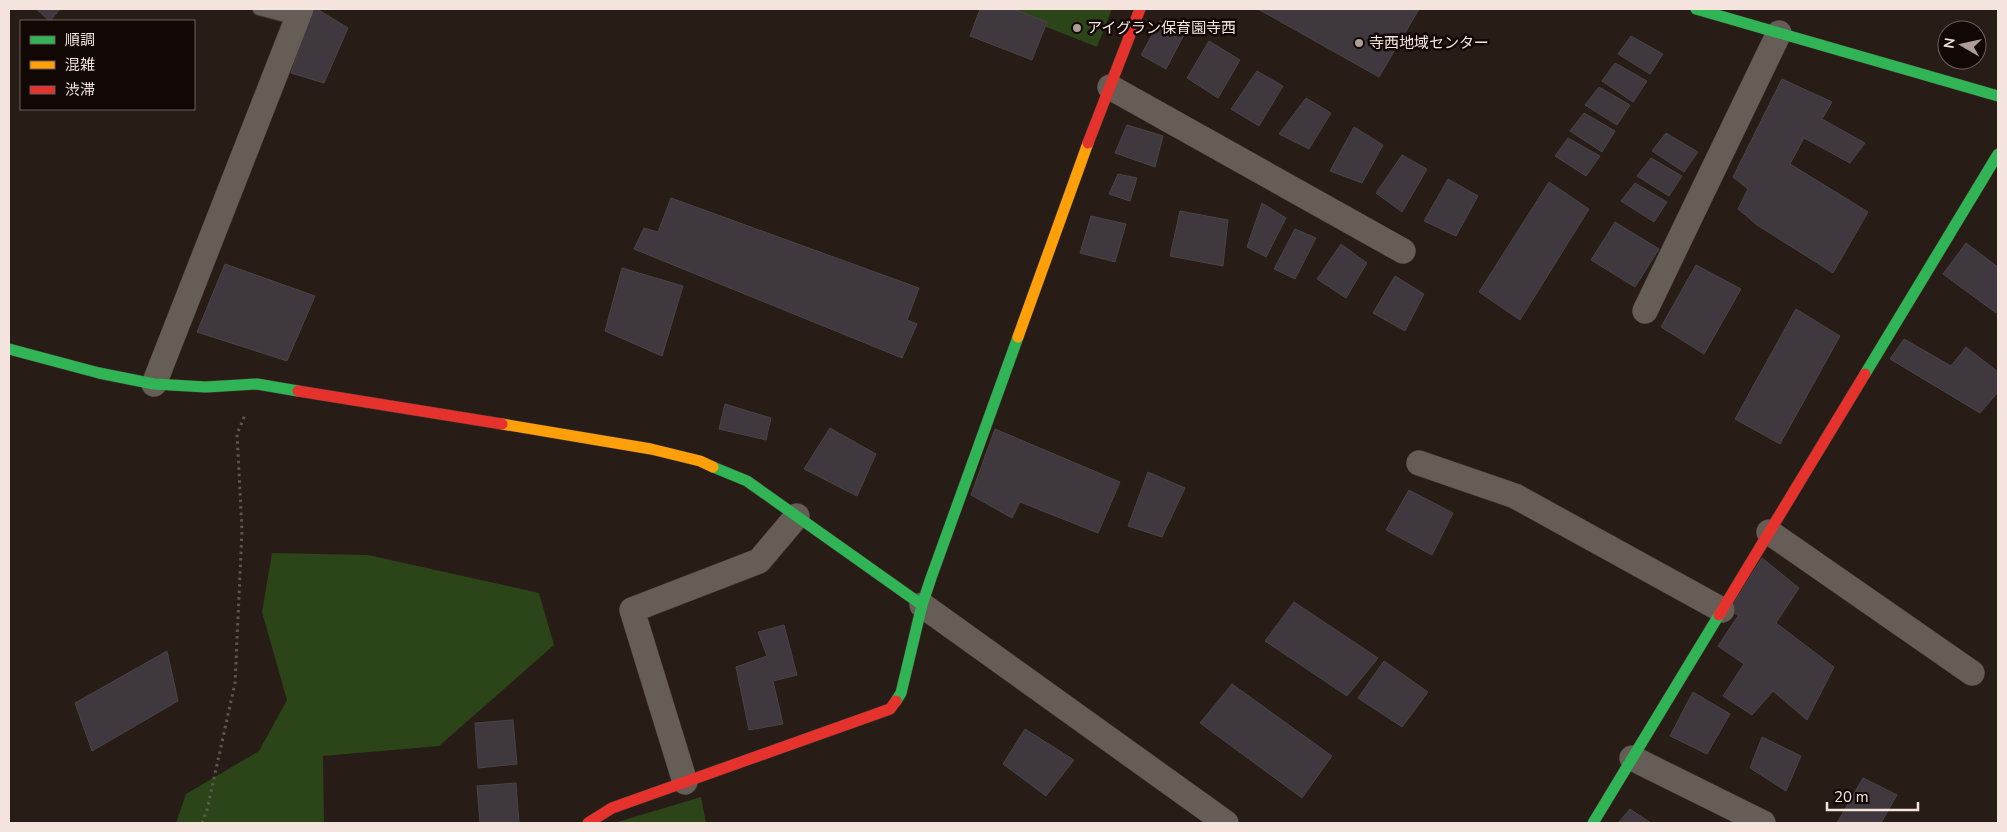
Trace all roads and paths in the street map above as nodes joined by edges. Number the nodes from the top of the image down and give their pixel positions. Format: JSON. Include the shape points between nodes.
{"nodes":[{"id":1,"x":259,"y":9,"type":"edge"},
{"id":2,"x":1140,"y":9,"type":"edge"},
{"id":3,"x":1696,"y":9,"type":"edge"},
{"id":4,"x":299,"y":14,"type":"edge"},
{"id":5,"x":1780,"y":33,"type":"junction"},
{"id":6,"x":1110,"y":87,"type":"junction"},
{"id":7,"x":1998,"y":96,"type":"edge"},
{"id":8,"x":1998,"y":154,"type":"edge"},
{"id":9,"x":1403,"y":251,"type":"dead end"},
{"id":10,"x":1645,"y":311,"type":"dead end"},
{"id":11,"x":9,"y":349,"type":"edge"},
{"id":12,"x":154,"y":384,"type":"junction"},
{"id":13,"x":257,"y":384,"type":"junction"},
{"id":14,"x":1419,"y":463,"type":"dead end"},
{"id":15,"x":797,"y":516,"type":"junction"},
{"id":16,"x":1769,"y":532,"type":"junction"},
{"id":17,"x":922,"y":604,"type":"junction"},
{"id":18,"x":1722,"y":610,"type":"junction"},
{"id":19,"x":1972,"y":673,"type":"dead end"},
{"id":20,"x":1632,"y":758,"type":"junction"},
{"id":21,"x":686,"y":782,"type":"junction"},
{"id":22,"x":202,"y":823,"type":"edge"},
{"id":23,"x":588,"y":823,"type":"edge"},
{"id":24,"x":1226,"y":823,"type":"edge"},
{"id":25,"x":1592,"y":823,"type":"edge"},
{"id":26,"x":1763,"y":823,"type":"edge"}],
"edges":[{"from":1,"to":4,"type":"lane"},
{"from":2,"to":6,"type":"street"},
{"from":3,"to":5,"type":"street"},
{"from":4,"to":12,"type":"street"},
{"from":5,"to":7,"type":"street"},
{"from":5,"to":10,"type":"street"},
{"from":6,"to":9,"type":"street"},
{"from":6,"to":17,"type":"street"},
{"from":8,"to":16,"type":"street"},
{"from":11,"to":12,"type":"street"},
{"from":12,"to":13,"type":"street","via":[[217,388]]},
{"from":13,"to":15,"type":"street","via":[[651,449],[700,461],[746,481]]},
{"from":13,"to":22,"type":"path","via":[[237,434],[242,531],[235,683]]},
{"from":14,"to":18,"type":"street","via":[[1515,496]]},
{"from":15,"to":17,"type":"street"},
{"from":15,"to":21,"type":"street","via":[[759,561],[632,610]]},
{"from":16,"to":18,"type":"street"},
{"from":16,"to":19,"type":"street"},
{"from":17,"to":21,"type":"street","via":[[901,693],[890,709]]},
{"from":17,"to":24,"type":"street"},
{"from":18,"to":20,"type":"street"},
{"from":20,"to":25,"type":"street"},
{"from":20,"to":26,"type":"street"},
{"from":21,"to":23,"type":"street","via":[[612,808]]}]}
